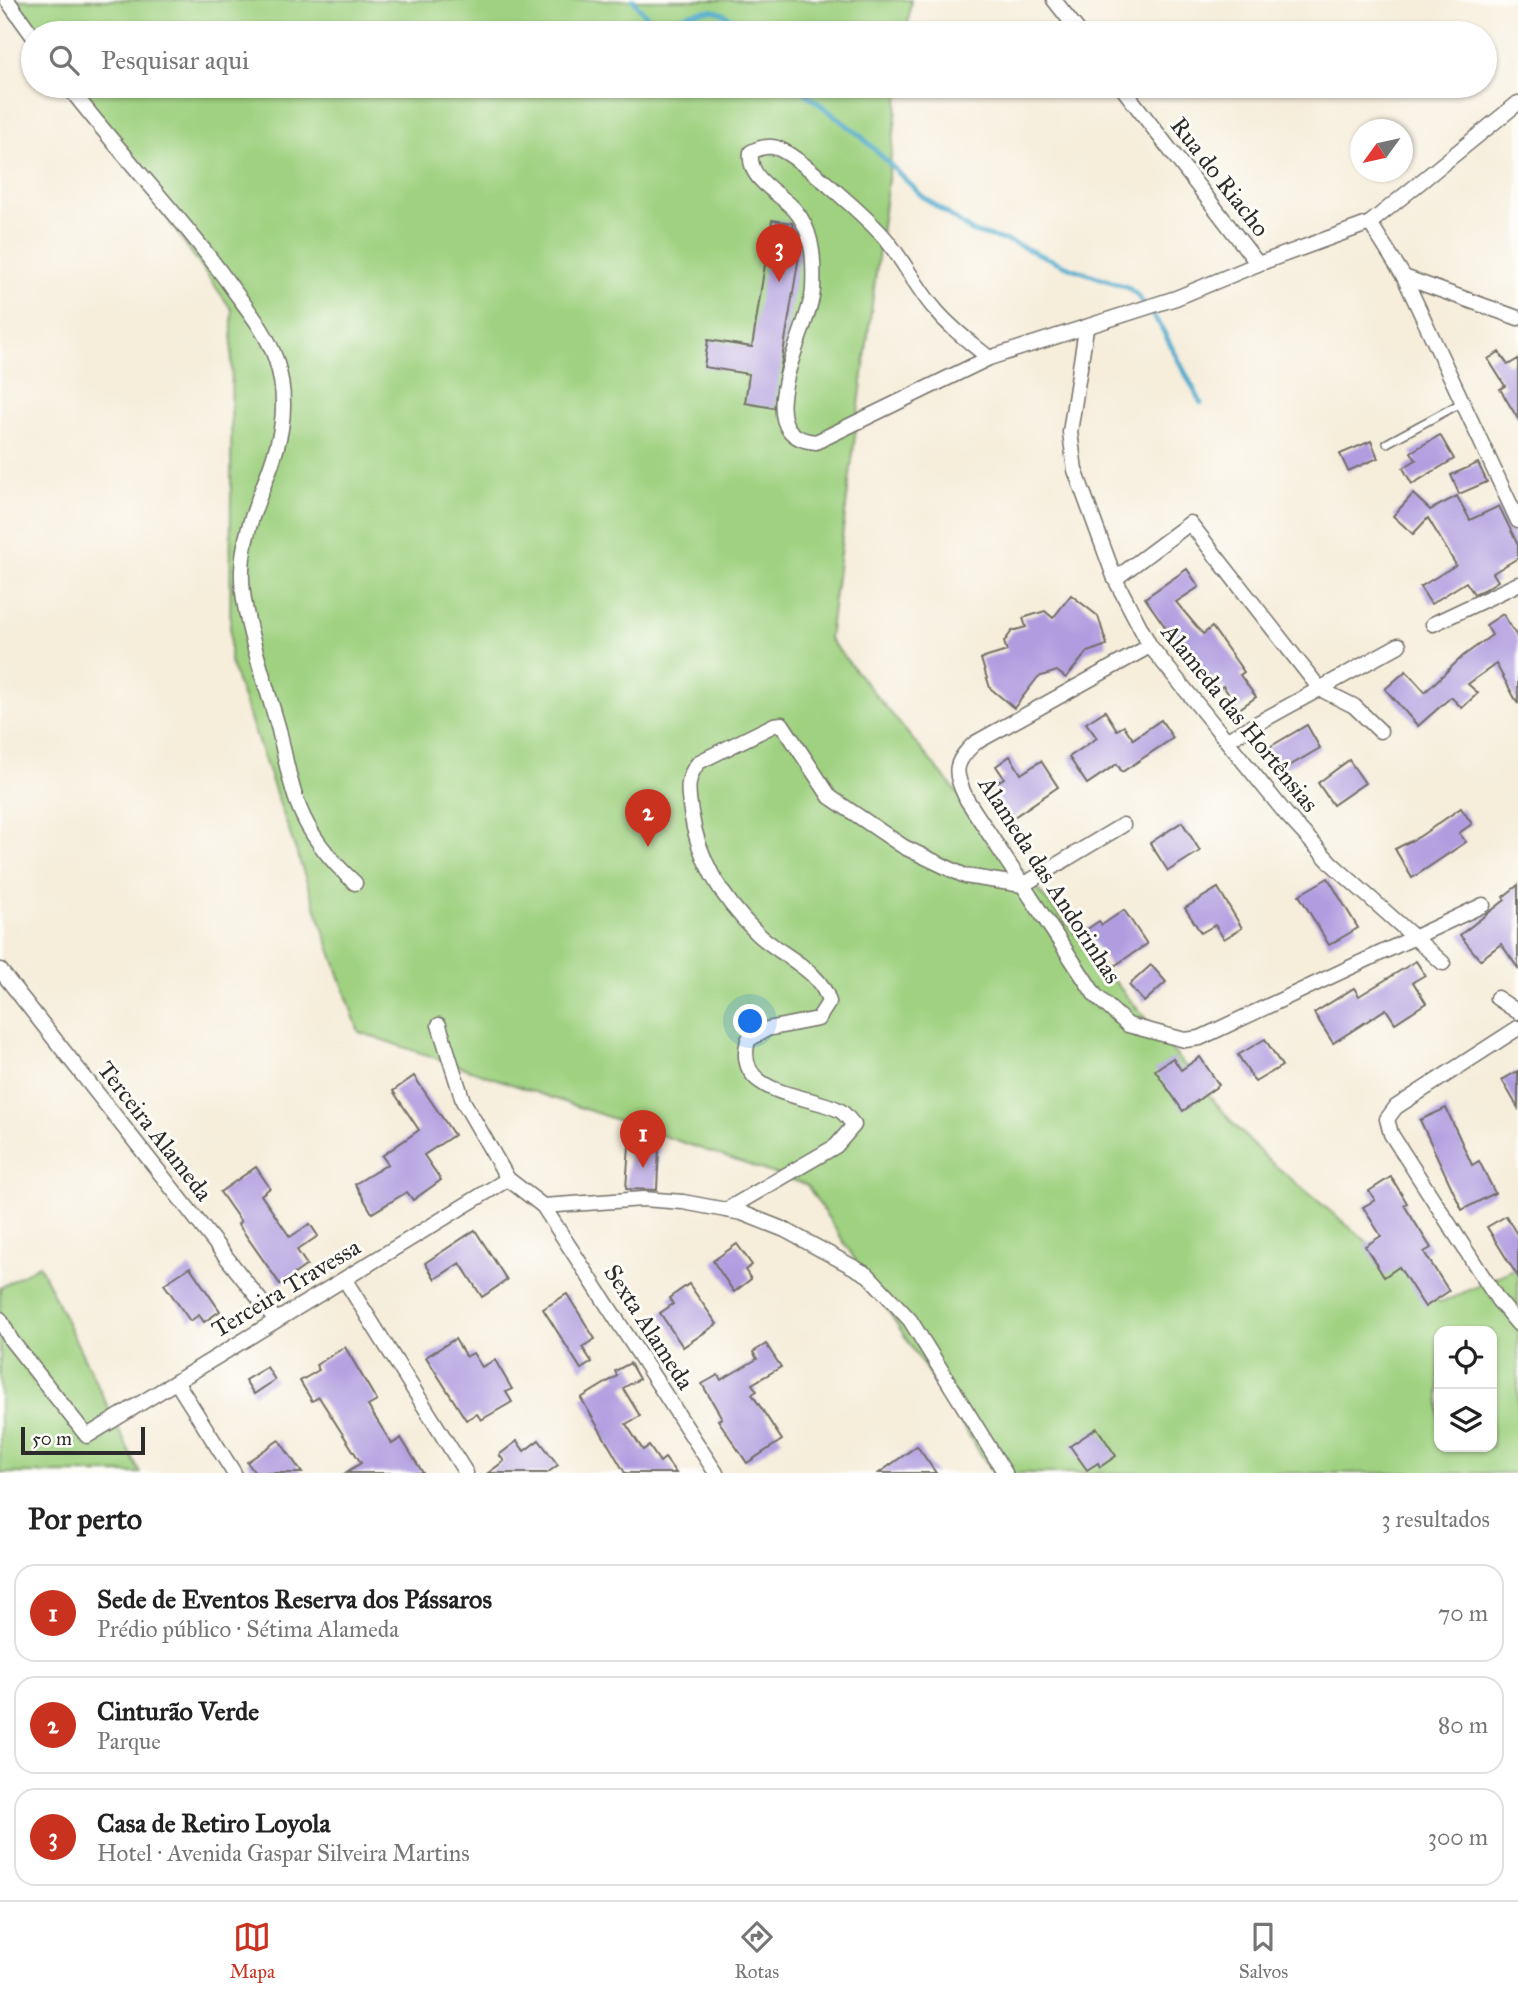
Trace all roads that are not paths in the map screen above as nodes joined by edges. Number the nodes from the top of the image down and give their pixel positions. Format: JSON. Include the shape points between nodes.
{"nodes":[{"id":1,"x":7,"y":0,"type":"edge"},
{"id":2,"x":1054,"y":0,"type":"edge"},
{"id":3,"x":22,"y":21,"type":"edge"},
{"id":4,"x":1071,"y":21,"type":"edge"},
{"id":5,"x":78,"y":98,"type":"edge"},
{"id":6,"x":1130,"y":98,"type":"edge"},
{"id":7,"x":1518,"y":103,"type":"edge"},
{"id":8,"x":1370,"y":223,"type":"junction"},
{"id":9,"x":1258,"y":264,"type":"junction"},
{"id":10,"x":1404,"y":277,"type":"junction"},
{"id":11,"x":1518,"y":318,"type":"edge"},
{"id":12,"x":1086,"y":329,"type":"junction"},
{"id":13,"x":989,"y":358,"type":"junction"},
{"id":14,"x":1461,"y":403,"type":"junction"},
{"id":15,"x":1387,"y":443,"type":"dead end"},
{"id":16,"x":1518,"y":521,"type":"edge"},
{"id":17,"x":1115,"y":579,"type":"junction"},
{"id":18,"x":1518,"y":584,"type":"edge"},
{"id":19,"x":1433,"y":624,"type":"dead end"},
{"id":20,"x":1399,"y":645,"type":"dead end"},
{"id":21,"x":1150,"y":646,"type":"junction"},
{"id":22,"x":1320,"y":689,"type":"junction"},
{"id":23,"x":1380,"y":731,"type":"dead end"},
{"id":24,"x":1227,"y":740,"type":"junction"},
{"id":25,"x":1123,"y":825,"type":"dead end"},
{"id":26,"x":355,"y":883,"type":"dead end"},
{"id":27,"x":1023,"y":885,"type":"junction"},
{"id":28,"x":1483,"y":905,"type":"dead end"},
{"id":29,"x":1412,"y":939,"type":"junction"},
{"id":30,"x":1443,"y":963,"type":"dead end"},
{"id":31,"x":0,"y":970,"type":"edge"},
{"id":32,"x":1497,"y":998,"type":"dead end"},
{"id":33,"x":1518,"y":1012,"type":"edge"},
{"id":34,"x":439,"y":1025,"type":"dead end"},
{"id":35,"x":1518,"y":1028,"type":"edge"},
{"id":36,"x":508,"y":1179,"type":"junction"},
{"id":37,"x":543,"y":1206,"type":"junction"},
{"id":38,"x":726,"y":1210,"type":"junction"},
{"id":39,"x":345,"y":1280,"type":"junction"},
{"id":40,"x":0,"y":1319,"type":"edge"},
{"id":41,"x":275,"y":1319,"type":"junction"},
{"id":42,"x":1518,"y":1324,"type":"edge"},
{"id":43,"x":6,"y":1344,"type":"edge"},
{"id":44,"x":177,"y":1383,"type":"junction"},
{"id":45,"x":234,"y":1473,"type":"edge"},
{"id":46,"x":466,"y":1473,"type":"edge"},
{"id":47,"x":716,"y":1473,"type":"edge"},
{"id":48,"x":1005,"y":1473,"type":"edge"}],
"edges":[{"from":1,"to":3,"type":"street"},
{"from":2,"to":4,"type":"street"},
{"from":5,"to":26,"type":"street","via":[[203,246],[264,333],[276,361],[282,435],[247,537],[242,571],[246,610],[299,807],[318,844]]},
{"from":6,"to":9,"type":"street","name":"Rua do Riacho"},
{"from":7,"to":8,"type":"street"},
{"from":8,"to":9,"type":"street"},
{"from":8,"to":10,"type":"street"},
{"from":9,"to":12,"type":"street"},
{"from":10,"to":11,"type":"street"},
{"from":10,"to":14,"type":"street"},
{"from":12,"to":13,"type":"street"},
{"from":12,"to":17,"type":"street","name":"Alameda das Hortênsias","via":[[1070,432],[1075,470]]},
{"from":13,"to":13,"type":"street","via":[[953,330],[883,237],[818,177],[775,147],[751,152],[756,176],[799,215],[813,257],[813,293],[782,397],[783,418],[802,441],[816,442],[834,435]]},
{"from":14,"to":15,"type":"lane"},
{"from":14,"to":16,"type":"street"},
{"from":17,"to":21,"type":"street","name":"Alameda das Hortênsias"},
{"from":17,"to":22,"type":"street","via":[[1190,523]]},
{"from":18,"to":19,"type":"street"},
{"from":20,"to":22,"type":"street"},
{"from":21,"to":24,"type":"street","name":"Alameda das Hortênsias"},
{"from":21,"to":27,"type":"street","name":"Alameda das Andorinhas","via":[[975,743],[960,757],[956,777],[967,800]]},
{"from":22,"to":23,"type":"street","via":[[1354,706]]},
{"from":22,"to":24,"type":"street"},
{"from":24,"to":29,"type":"street","name":"Alameda das Hortênsias","via":[[1331,863]]},
{"from":25,"to":27,"type":"street"},
{"from":27,"to":29,"type":"street","name":"Alameda das Andorinhas","via":[[1095,995],[1128,1025],[1185,1040],[1199,1038]]},
{"from":27,"to":38,"type":"street","via":[[965,876],[904,847],[830,797],[782,724],[699,762],[687,786],[697,842],[713,881],[757,934],[815,978],[829,1002],[818,1019],[767,1030],[748,1040],[744,1055],[750,1073],[774,1089],[841,1110],[854,1125],[836,1146]]},
{"from":28,"to":29,"type":"street","name":"Alameda das Andorinhas"},
{"from":29,"to":30,"type":"street","name":"Alameda das Hortênsias"},
{"from":31,"to":41,"type":"street","name":"Terceira Alameda"},
{"from":32,"to":33,"type":"street"},
{"from":34,"to":36,"type":"street","via":[[463,1101]]},
{"from":35,"to":42,"type":"street","via":[[1396,1107],[1387,1119],[1391,1134]]},
{"from":36,"to":37,"type":"street","name":"Sexta Alameda"},
{"from":36,"to":39,"type":"street","name":"Terceira Travessa"},
{"from":37,"to":38,"type":"street","via":[[643,1199]]},
{"from":37,"to":47,"type":"street","name":"Sexta Alameda"},
{"from":38,"to":48,"type":"street","via":[[785,1230],[868,1275],[910,1320]]},
{"from":39,"to":41,"type":"street","name":"Terceira Travessa"},
{"from":39,"to":46,"type":"street"},
{"from":40,"to":43,"type":"street"},
{"from":41,"to":44,"type":"street","name":"Terceira Travessa"},
{"from":43,"to":44,"type":"street","name":"Terceira Travessa","via":[[87,1436]]},
{"from":44,"to":45,"type":"street"}]}
